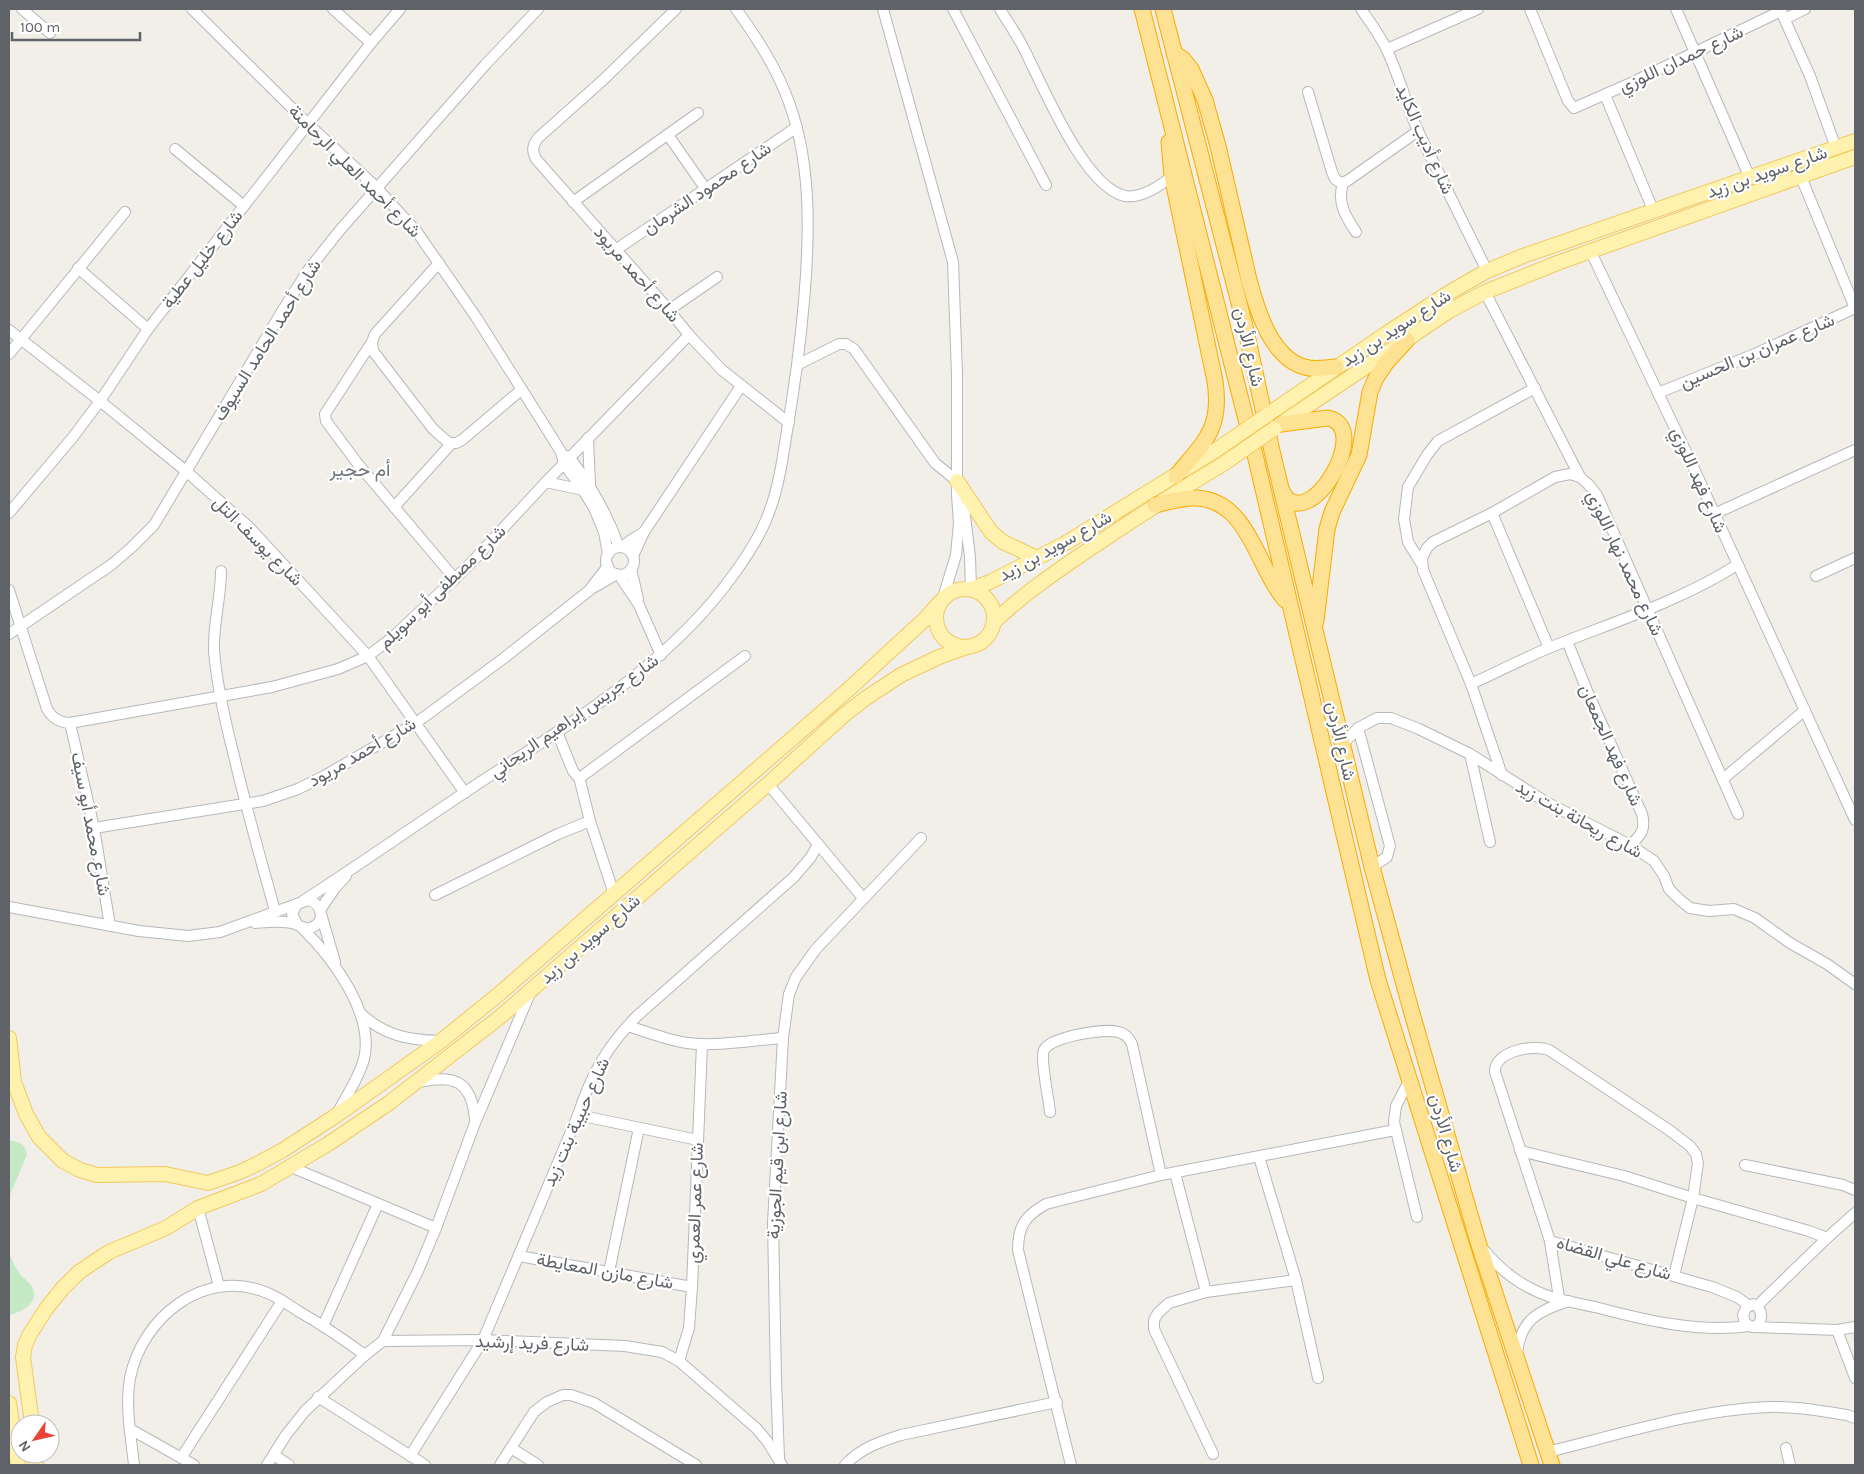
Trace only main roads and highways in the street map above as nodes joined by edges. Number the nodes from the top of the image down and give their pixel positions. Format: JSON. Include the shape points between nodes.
{"nodes":[{"id":1,"x":1142,"y":9,"type":"edge"},
{"id":2,"x":1163,"y":9,"type":"edge"},
{"id":3,"x":1174,"y":53,"type":"junction"},
{"id":4,"x":1855,"y":141,"type":"edge"},
{"id":5,"x":1855,"y":157,"type":"edge"},
{"id":6,"x":1177,"y":172,"type":"junction"},
{"id":7,"x":1407,"y":340,"type":"junction"},
{"id":8,"x":1336,"y":367,"type":"junction"},
{"id":9,"x":1278,"y":426,"type":"junction"},
{"id":10,"x":1176,"y":476,"type":"junction"},
{"id":11,"x":957,"y":481,"type":"road end"},
{"id":12,"x":1281,"y":488,"type":"junction"},
{"id":13,"x":1155,"y":505,"type":"junction"},
{"id":14,"x":1037,"y":558,"type":"junction"},
{"id":15,"x":971,"y":589,"type":"junction"},
{"id":16,"x":941,"y":600,"type":"junction"},
{"id":17,"x":1290,"y":605,"type":"junction"},
{"id":18,"x":994,"y":622,"type":"junction"},
{"id":19,"x":1315,"y":630,"type":"junction"},
{"id":20,"x":967,"y":647,"type":"junction"},
{"id":21,"x":9,"y":1038,"type":"edge"},
{"id":22,"x":9,"y":1402,"type":"edge"},
{"id":23,"x":31,"y":1414,"type":"edge"},
{"id":24,"x":1550,"y":1458,"type":"edge"},
{"id":25,"x":18,"y":1465,"type":"edge"},
{"id":26,"x":1531,"y":1465,"type":"edge"}],
"edges":[{"from":1,"to":6,"type":"highway","via":[[1161,81]]},
{"from":2,"to":3,"type":"highway","name":"شارع الأردن"},
{"from":3,"to":8,"type":"highway","via":[[1192,68],[1205,100],[1248,280],[1265,329],[1279,349],[1297,364],[1308,368]]},
{"from":3,"to":12,"type":"highway","name":"شارع الأردن","via":[[1242,317]]},
{"from":4,"to":8,"type":"main road","name":"شارع سويد بن زيد","via":[[1487,271]]},
{"from":5,"to":7,"type":"main road","name":"شارع سويد بن زيد","via":[[1531,272],[1449,311]]},
{"from":6,"to":10,"type":"highway","via":[[1217,404],[1209,435]]},
{"from":6,"to":17,"type":"highway","name":"شارع الأردن","via":[[1256,459]]},
{"from":7,"to":9,"type":"main road","name":"شارع سويد بن زيد"},
{"from":7,"to":19,"type":"highway","via":[[1376,378],[1366,403],[1359,455],[1327,529]]},
{"from":8,"to":10,"type":"main road","name":"شارع سويد بن زيد","bridge":true},
{"from":9,"to":12,"type":"highway","via":[[1332,418],[1344,432],[1338,465],[1328,483],[1314,497],[1295,503]]},
{"from":9,"to":13,"type":"main road","name":"شارع سويد بن زيد","bridge":true},
{"from":10,"to":14,"type":"main road","name":"شارع سويد بن زيد"},
{"from":11,"to":14,"type":"main road","via":[[991,532],[1003,542]]},
{"from":12,"to":19,"type":"highway","name":"شارع الأردن"},
{"from":13,"to":17,"type":"highway","via":[[1196,498],[1211,500],[1228,510],[1245,530]]},
{"from":13,"to":18,"type":"main road","name":"شارع سويد بن زيد","via":[[1058,570]]},
{"from":14,"to":15,"type":"main road","name":"شارع سويد بن زيد"},
{"from":15,"to":16,"type":"main road","via":[[958,589]]},
{"from":15,"to":18,"type":"main road","via":[[980,592],[991,605]]},
{"from":16,"to":20,"type":"main road","via":[[935,620],[942,637],[949,643]]},
{"from":16,"to":21,"type":"main road","name":"شارع سويد بن زيد","via":[[925,620],[849,689],[499,994],[441,1041],[337,1115],[258,1164],[208,1183],[165,1174],[89,1174],[63,1161],[39,1137],[26,1114],[12,1071]]},
{"from":17,"to":26,"type":"highway","name":"شارع الأردن","via":[[1378,980]]},
{"from":18,"to":20,"type":"main road","via":[[982,642]]},
{"from":19,"to":24,"type":"highway","name":"شارع الأردن","via":[[1372,867],[1478,1242]]},
{"from":20,"to":23,"type":"main road","name":"شارع سويد بن زيد","via":[[914,668],[866,698],[500,1017],[416,1083],[349,1130],[261,1184],[198,1208],[166,1228],[89,1264],[70,1280],[30,1334],[24,1351]]},
{"from":22,"to":25,"type":"main road"}]}
